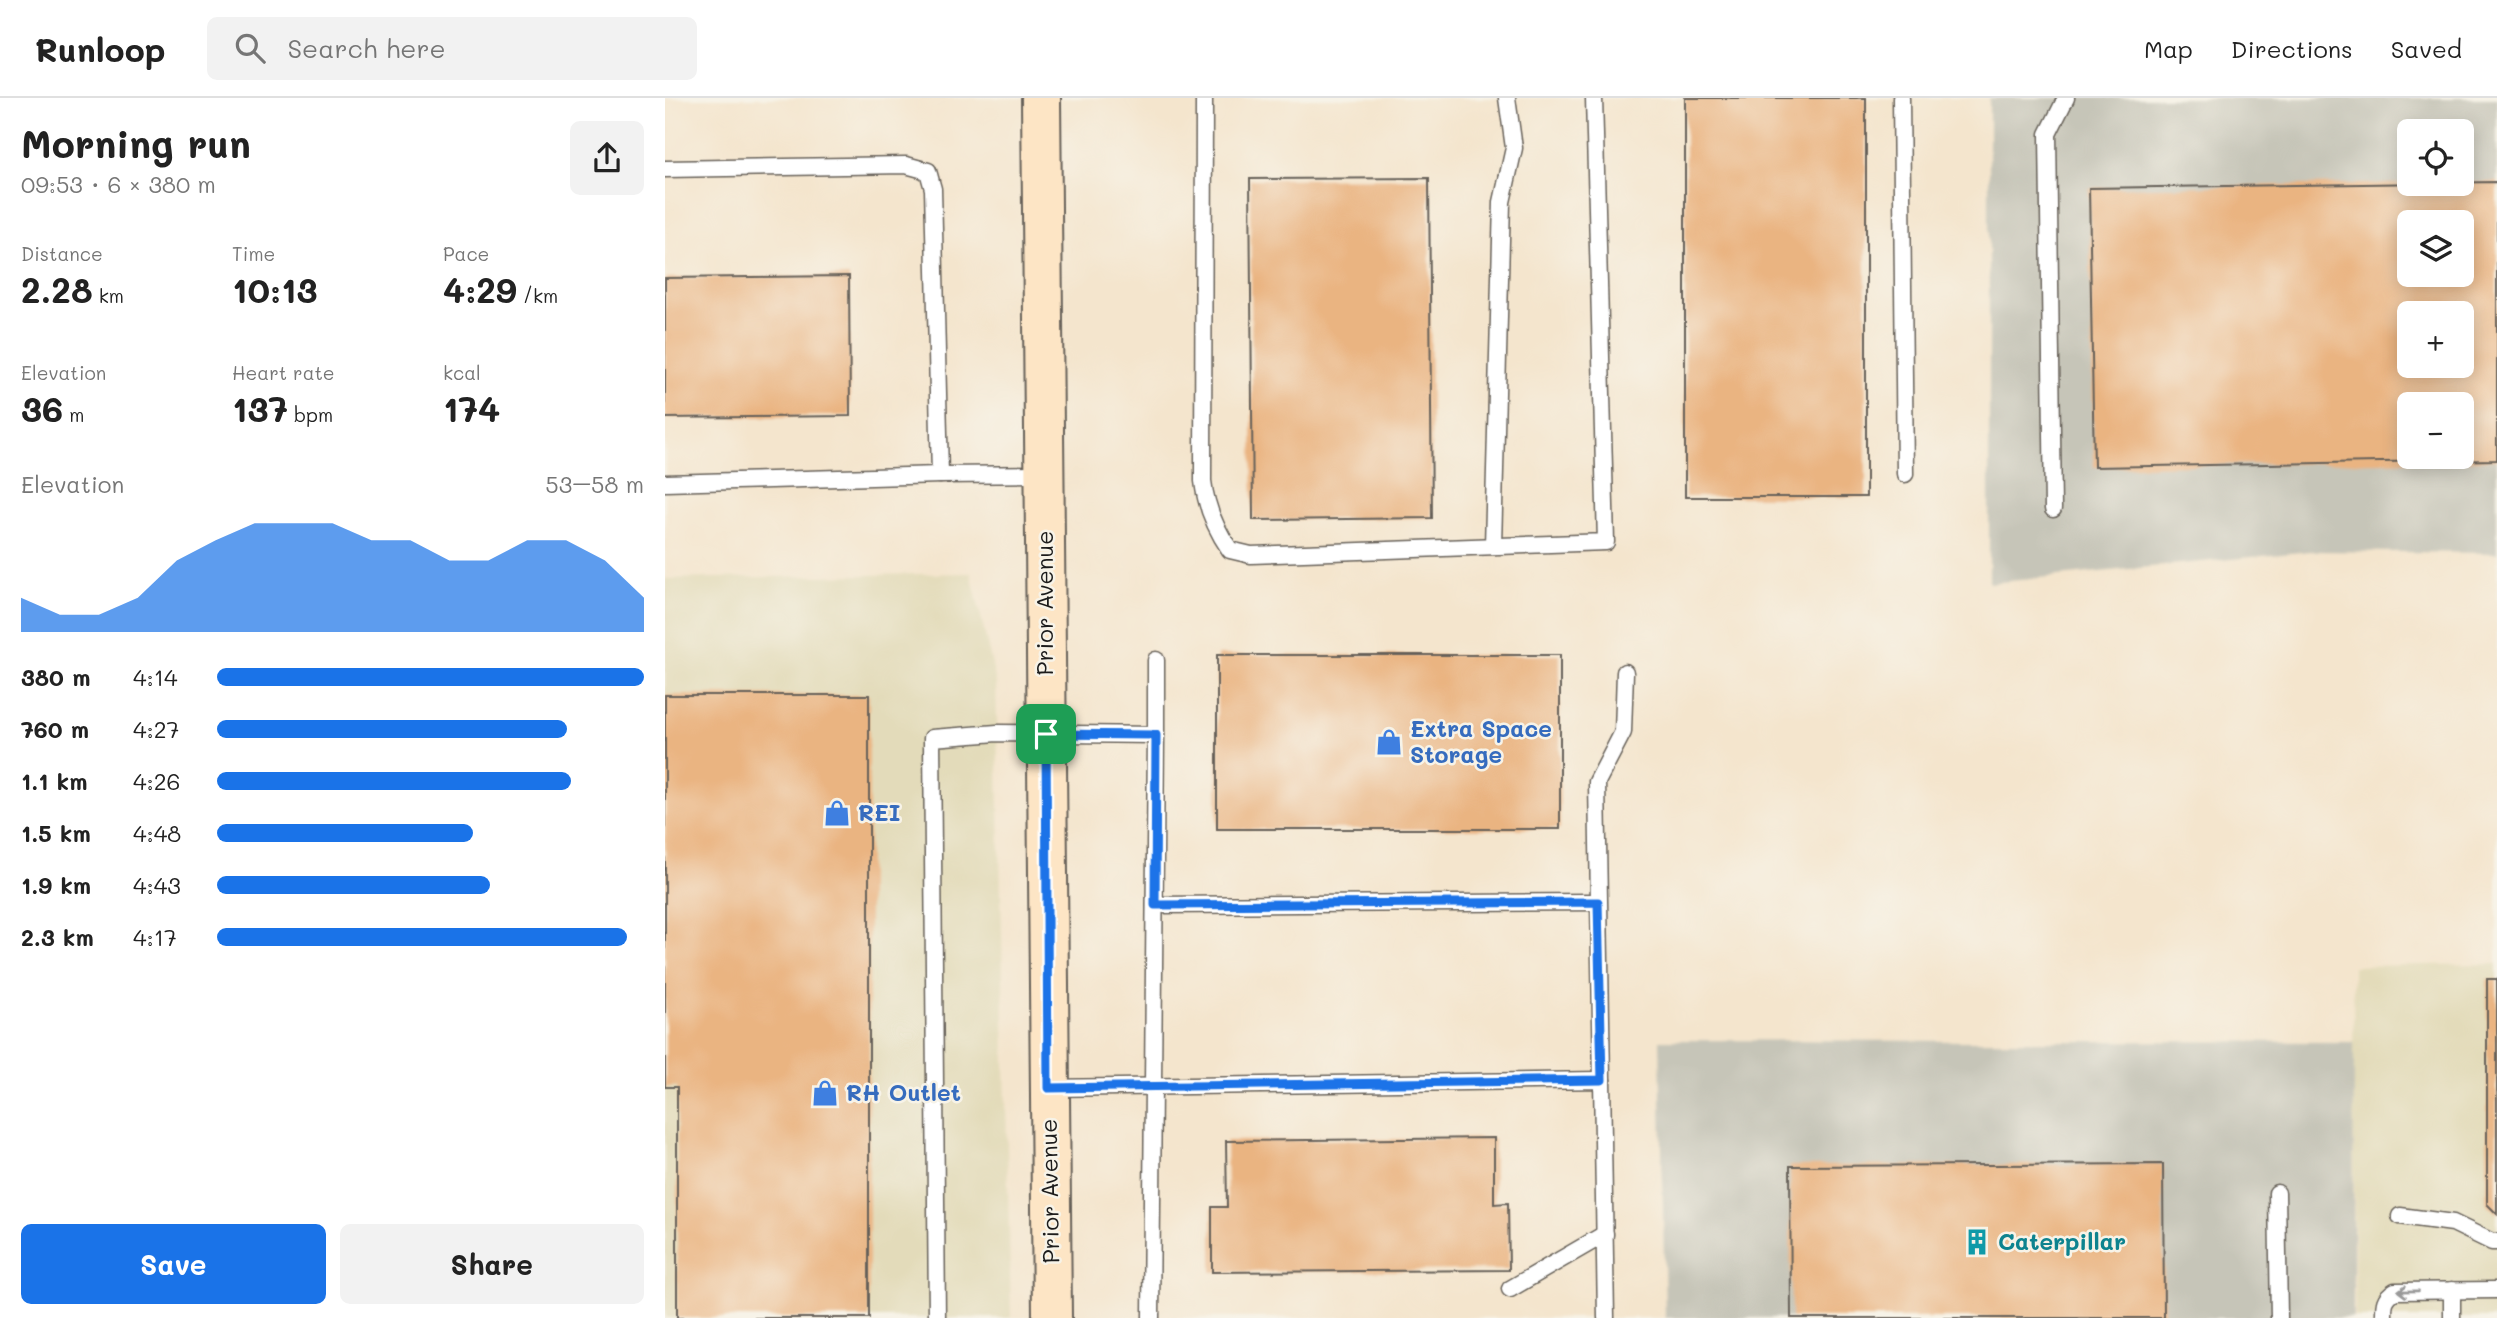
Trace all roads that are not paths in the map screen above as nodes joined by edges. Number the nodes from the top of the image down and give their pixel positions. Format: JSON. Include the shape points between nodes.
{"nodes":[{"id":1,"x":1041,"y":98,"type":"edge"},
{"id":2,"x":1204,"y":98,"type":"edge"},
{"id":3,"x":1507,"y":98,"type":"edge"},
{"id":4,"x":1594,"y":98,"type":"edge"},
{"id":5,"x":1901,"y":98,"type":"edge"},
{"id":6,"x":2066,"y":98,"type":"edge"},
{"id":7,"x":665,"y":169,"type":"edge"},
{"id":8,"x":1044,"y":474,"type":"junction"},
{"id":9,"x":1905,"y":474,"type":"dead end"},
{"id":10,"x":940,"y":475,"type":"junction"},
{"id":11,"x":665,"y":483,"type":"edge"},
{"id":12,"x":2053,"y":509,"type":"dead end"},
{"id":13,"x":1493,"y":546,"type":"junction"},
{"id":14,"x":1156,"y":660,"type":"dead end"},
{"id":15,"x":1625,"y":673,"type":"dead end"},
{"id":16,"x":1046,"y":734,"type":"junction"},
{"id":17,"x":1156,"y":735,"type":"junction"},
{"id":18,"x":1598,"y":902,"type":"junction"},
{"id":19,"x":1155,"y":905,"type":"junction"},
{"id":20,"x":1602,"y":1080,"type":"junction"},
{"id":21,"x":1153,"y":1086,"type":"junction"},
{"id":22,"x":1048,"y":1088,"type":"junction"},
{"id":23,"x":2277,"y":1193,"type":"dead end"},
{"id":24,"x":2400,"y":1216,"type":"dead end"},
{"id":25,"x":1605,"y":1234,"type":"junction"},
{"id":26,"x":2497,"y":1242,"type":"edge"},
{"id":27,"x":1510,"y":1289,"type":"dead end"},
{"id":28,"x":2452,"y":1290,"type":"junction"},
{"id":29,"x":2497,"y":1290,"type":"edge"},
{"id":30,"x":937,"y":1318,"type":"edge"},
{"id":31,"x":1052,"y":1318,"type":"edge"},
{"id":32,"x":1151,"y":1318,"type":"edge"},
{"id":33,"x":1606,"y":1318,"type":"edge"},
{"id":34,"x":2279,"y":1318,"type":"edge"},
{"id":35,"x":2384,"y":1318,"type":"edge"},
{"id":36,"x":2452,"y":1318,"type":"edge"}],
"edges":[{"from":1,"to":8,"type":"street","name":"Prior Avenue"},
{"from":2,"to":13,"type":"lane","via":[[1203,481],[1216,530],[1230,550],[1251,555]]},
{"from":3,"to":13,"type":"lane","via":[[1514,148],[1502,202]]},
{"from":4,"to":13,"type":"lane","via":[[1606,542]]},
{"from":5,"to":9,"type":"lane"},
{"from":6,"to":12,"type":"lane","via":[[2048,134]]},
{"from":7,"to":10,"type":"lane","via":[[906,165],[928,171],[933,189]]},
{"from":8,"to":10,"type":"lane"},
{"from":8,"to":16,"type":"street","name":"Prior Avenue"},
{"from":10,"to":11,"type":"lane"},
{"from":14,"to":17,"type":"lane"},
{"from":15,"to":18,"type":"lane","via":[[1623,732],[1597,782]]},
{"from":16,"to":17,"type":"lane"},
{"from":16,"to":22,"type":"street","name":"Prior Avenue"},
{"from":16,"to":30,"type":"lane","via":[[932,738]]},
{"from":17,"to":19,"type":"lane"},
{"from":18,"to":19,"type":"lane"},
{"from":18,"to":20,"type":"lane"},
{"from":19,"to":21,"type":"lane"},
{"from":20,"to":21,"type":"lane"},
{"from":20,"to":25,"type":"lane"},
{"from":21,"to":22,"type":"lane"},
{"from":21,"to":32,"type":"lane"},
{"from":22,"to":31,"type":"street","name":"Prior Avenue"},
{"from":23,"to":34,"type":"lane"},
{"from":24,"to":26,"type":"lane","via":[[2453,1223]]},
{"from":25,"to":27,"type":"lane"},
{"from":25,"to":33,"type":"lane"},
{"from":28,"to":29,"type":"lane"},
{"from":28,"to":35,"type":"lane","one_way":true,"via":[[2395,1292],[2384,1302]]},
{"from":28,"to":36,"type":"lane"}]}
